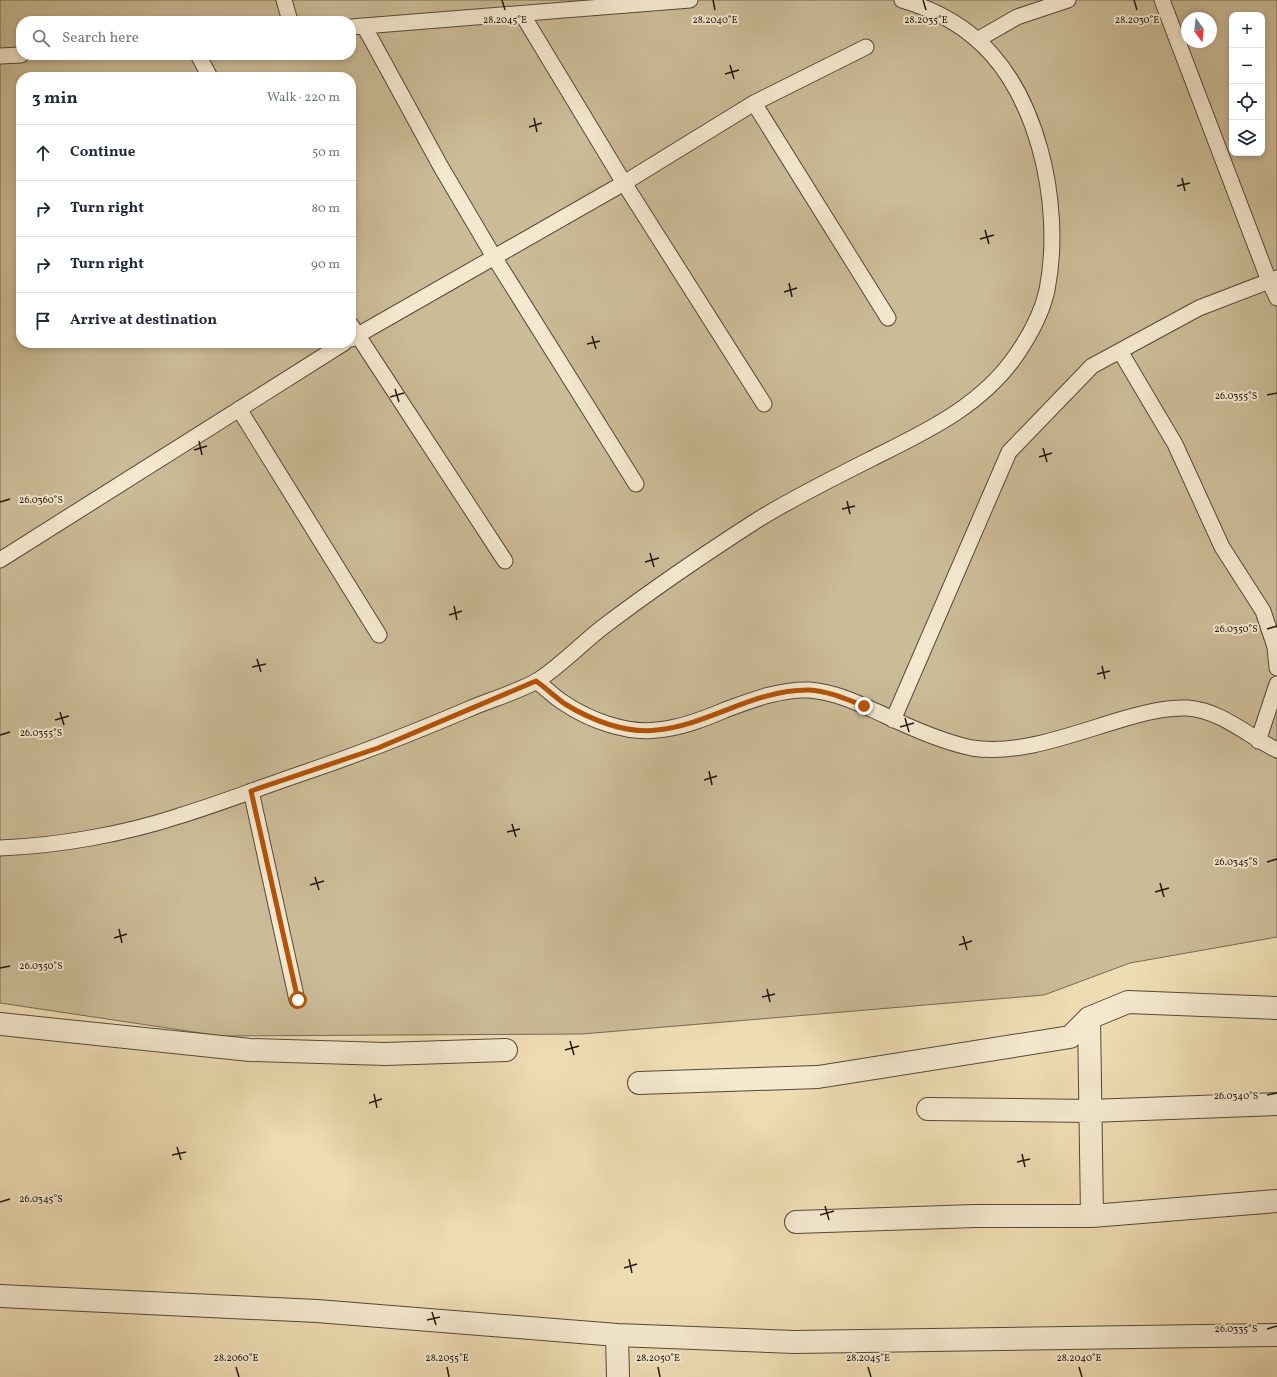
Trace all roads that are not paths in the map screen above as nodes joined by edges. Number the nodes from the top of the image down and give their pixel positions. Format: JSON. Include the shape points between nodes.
{"nodes":[{"id":1,"x":284,"y":0,"type":"edge"},
{"id":2,"x":690,"y":0,"type":"edge"},
{"id":3,"x":902,"y":0,"type":"edge"},
{"id":4,"x":1068,"y":0,"type":"edge"},
{"id":5,"x":1162,"y":0,"type":"edge"},
{"id":6,"x":522,"y":14,"type":"junction"},
{"id":7,"x":289,"y":16,"type":"edge"},
{"id":8,"x":357,"y":27,"type":"edge"},
{"id":9,"x":977,"y":40,"type":"junction"},
{"id":10,"x":866,"y":47,"type":"dead end"},
{"id":11,"x":16,"y":55,"type":"edge"},
{"id":12,"x":0,"y":56,"type":"edge"},
{"id":13,"x":201,"y":60,"type":"edge"},
{"id":14,"x":207,"y":72,"type":"edge"},
{"id":15,"x":754,"y":103,"type":"junction"},
{"id":16,"x":624,"y":183,"type":"junction"},
{"id":17,"x":494,"y":257,"type":"junction"},
{"id":18,"x":1273,"y":280,"type":"edge"},
{"id":19,"x":1277,"y":298,"type":"edge"},
{"id":20,"x":888,"y":318,"type":"dead end"},
{"id":21,"x":356,"y":331,"type":"edge"},
{"id":22,"x":356,"y":338,"type":"edge"},
{"id":23,"x":336,"y":348,"type":"edge"},
{"id":24,"x":1120,"y":351,"type":"junction"},
{"id":25,"x":764,"y":404,"type":"dead end"},
{"id":26,"x":239,"y":409,"type":"junction"},
{"id":27,"x":636,"y":484,"type":"dead end"},
{"id":28,"x":0,"y":560,"type":"edge"},
{"id":29,"x":505,"y":561,"type":"dead end"},
{"id":30,"x":379,"y":635,"type":"dead end"},
{"id":31,"x":1277,"y":668,"type":"edge"},
{"id":32,"x":536,"y":681,"type":"junction"},
{"id":33,"x":1277,"y":684,"type":"edge"},
{"id":34,"x":893,"y":720,"type":"junction"},
{"id":35,"x":1258,"y":741,"type":"junction"},
{"id":36,"x":1277,"y":750,"type":"edge"},
{"id":37,"x":251,"y":791,"type":"junction"},
{"id":38,"x":0,"y":848,"type":"edge"},
{"id":39,"x":298,"y":1000,"type":"dead end"},
{"id":40,"x":1277,"y":1008,"type":"edge"},
{"id":41,"x":1089,"y":1018,"type":"junction"},
{"id":42,"x":0,"y":1024,"type":"edge"},
{"id":43,"x":506,"y":1050,"type":"dead end"},
{"id":44,"x":639,"y":1083,"type":"dead end"},
{"id":45,"x":1277,"y":1104,"type":"edge"},
{"id":46,"x":928,"y":1109,"type":"dead end"},
{"id":47,"x":1090,"y":1111,"type":"junction"},
{"id":48,"x":1277,"y":1201,"type":"edge"},
{"id":49,"x":1092,"y":1216,"type":"junction"},
{"id":50,"x":796,"y":1222,"type":"dead end"},
{"id":51,"x":0,"y":1296,"type":"edge"},
{"id":52,"x":616,"y":1335,"type":"junction"},
{"id":53,"x":1277,"y":1335,"type":"edge"},
{"id":54,"x":618,"y":1377,"type":"edge"}],
"edges":[{"from":1,"to":7,"type":"lane"},
{"from":2,"to":6,"type":"lane"},
{"from":3,"to":9,"type":"lane","via":[[925,7],[957,24]]},
{"from":4,"to":9,"type":"lane","via":[[1017,17]]},
{"from":5,"to":18,"type":"lane"},
{"from":6,"to":8,"type":"lane"},
{"from":6,"to":16,"type":"lane"},
{"from":8,"to":17,"type":"lane"},
{"from":9,"to":32,"type":"lane","via":[[997,58],[1017,87],[1034,125],[1047,173],[1051,257],[1047,293],[1034,327],[1016,357],[990,387],[952,417],[761,518],[611,622]]},
{"from":10,"to":15,"type":"lane"},
{"from":11,"to":12,"type":"lane"},
{"from":13,"to":14,"type":"lane"},
{"from":15,"to":16,"type":"lane"},
{"from":15,"to":20,"type":"lane"},
{"from":16,"to":17,"type":"lane"},
{"from":16,"to":25,"type":"lane"},
{"from":17,"to":21,"type":"lane"},
{"from":17,"to":27,"type":"lane"},
{"from":18,"to":19,"type":"lane"},
{"from":18,"to":24,"type":"lane","via":[[1198,308]]},
{"from":22,"to":29,"type":"lane"},
{"from":23,"to":26,"type":"lane"},
{"from":24,"to":31,"type":"lane","via":[[1175,444],[1222,546],[1263,611],[1275,647]]},
{"from":24,"to":34,"type":"lane","via":[[1092,366],[1009,452]]},
{"from":26,"to":28,"type":"lane"},
{"from":26,"to":30,"type":"lane"},
{"from":32,"to":34,"type":"lane","via":[[564,703],[589,716],[633,730],[679,727],[753,700],[785,692],[809,690],[836,694]]},
{"from":32,"to":37,"type":"lane","via":[[378,748]]},
{"from":33,"to":35,"type":"lane"},
{"from":34,"to":35,"type":"lane","via":[[973,748],[997,749],[1028,745],[1164,709],[1189,708],[1211,713]]},
{"from":35,"to":36,"type":"lane"},
{"from":37,"to":38,"type":"lane","via":[[176,817],[126,830],[68,841]]},
{"from":37,"to":39,"type":"lane"},
{"from":40,"to":41,"type":"street","via":[[1128,1002]]},
{"from":41,"to":44,"type":"street","via":[[1070,1037],[818,1077]]},
{"from":41,"to":47,"type":"street"},
{"from":42,"to":43,"type":"street","via":[[250,1050],[385,1054]]},
{"from":45,"to":47,"type":"street"},
{"from":46,"to":47,"type":"street"},
{"from":47,"to":49,"type":"street"},
{"from":48,"to":49,"type":"street"},
{"from":49,"to":50,"type":"street","via":[[975,1216]]},
{"from":51,"to":52,"type":"street","via":[[317,1311]]},
{"from":52,"to":53,"type":"street","via":[[794,1342]]},
{"from":52,"to":54,"type":"street"}]}
